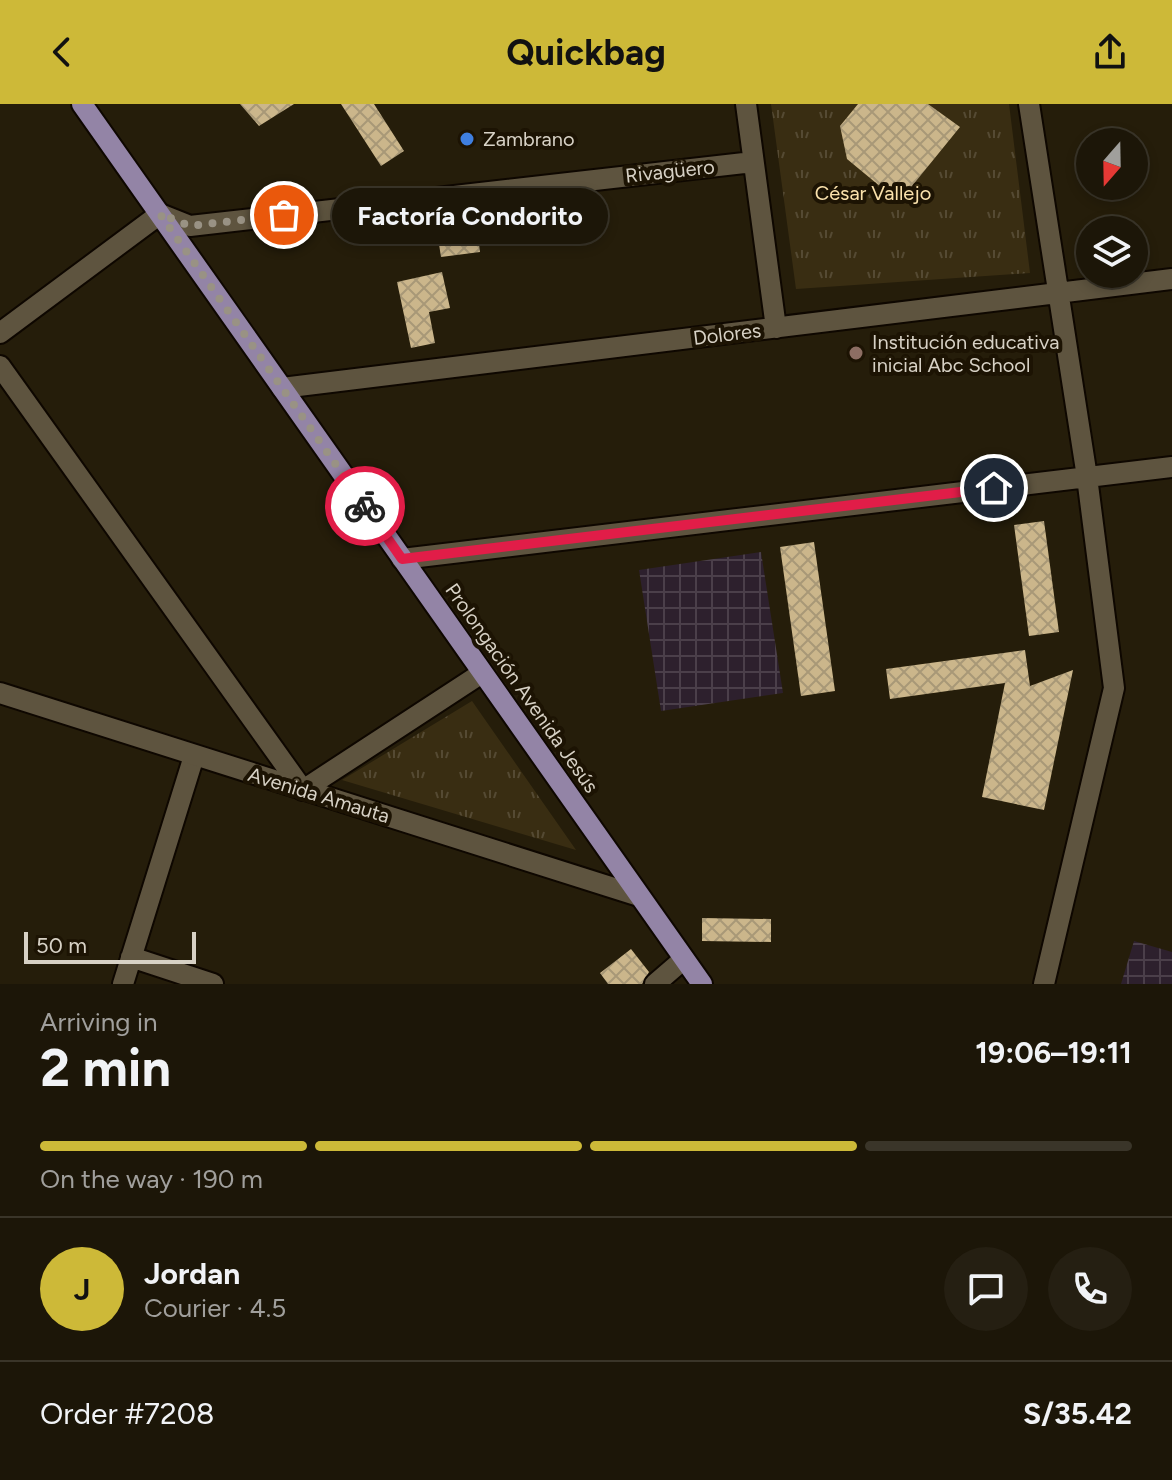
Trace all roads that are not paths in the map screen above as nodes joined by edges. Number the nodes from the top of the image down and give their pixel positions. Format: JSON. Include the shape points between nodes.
{"nodes":[{"id":1,"x":82,"y":104,"type":"edge"},
{"id":2,"x":746,"y":104,"type":"edge"},
{"id":3,"x":1029,"y":104,"type":"edge"},
{"id":4,"x":753,"y":162,"type":"junction"},
{"id":5,"x":160,"y":214,"type":"junction"},
{"id":6,"x":1172,"y":279,"type":"edge"},
{"id":7,"x":1058,"y":293,"type":"junction"},
{"id":8,"x":776,"y":328,"type":"junction"},
{"id":9,"x":0,"y":333,"type":"edge"},
{"id":10,"x":0,"y":366,"type":"edge"},
{"id":11,"x":282,"y":388,"type":"junction"},
{"id":12,"x":1172,"y":467,"type":"edge"},
{"id":13,"x":1087,"y":477,"type":"junction"},
{"id":14,"x":402,"y":559,"type":"junction"},
{"id":15,"x":482,"y":673,"type":"junction"},
{"id":16,"x":0,"y":695,"type":"edge"},
{"id":17,"x":194,"y":756,"type":"junction"},
{"id":18,"x":303,"y":790,"type":"junction"},
{"id":19,"x":639,"y":896,"type":"junction"},
{"id":20,"x":131,"y":957,"type":"junction"},
{"id":21,"x":684,"y":959,"type":"junction"},
{"id":22,"x":123,"y":984,"type":"edge"},
{"id":23,"x":213,"y":984,"type":"edge"},
{"id":24,"x":655,"y":984,"type":"edge"},
{"id":25,"x":702,"y":984,"type":"edge"},
{"id":26,"x":1044,"y":984,"type":"edge"}],
"edges":[{"from":1,"to":5,"type":"main road","name":"Prolongación Avenida Jesús"},
{"from":2,"to":4,"type":"street"},
{"from":3,"to":7,"type":"street"},
{"from":4,"to":5,"type":"street","name":"Rivagüero","via":[[190,226]]},
{"from":4,"to":8,"type":"street"},
{"from":5,"to":9,"type":"street"},
{"from":5,"to":11,"type":"main road","name":"Prolongación Avenida Jesús"},
{"from":6,"to":7,"type":"street","name":"Dolores"},
{"from":7,"to":8,"type":"street","name":"Dolores"},
{"from":7,"to":13,"type":"street"},
{"from":8,"to":11,"type":"street","name":"Dolores"},
{"from":10,"to":18,"type":"street"},
{"from":11,"to":14,"type":"main road","name":"Prolongación Avenida Jesús"},
{"from":12,"to":13,"type":"street"},
{"from":13,"to":14,"type":"street"},
{"from":13,"to":26,"type":"street","via":[[1114,688]]},
{"from":14,"to":15,"type":"main road","name":"Prolongación Avenida Jesús"},
{"from":15,"to":18,"type":"street"},
{"from":15,"to":19,"type":"main road","name":"Prolongación Avenida Jesús"},
{"from":16,"to":17,"type":"street","name":"Avenida Amauta"},
{"from":17,"to":18,"type":"street","name":"Avenida Amauta"},
{"from":17,"to":20,"type":"street"},
{"from":18,"to":19,"type":"street","name":"Avenida Amauta"},
{"from":19,"to":21,"type":"main road","name":"Prolongación Avenida Jesús"},
{"from":20,"to":22,"type":"street"},
{"from":20,"to":23,"type":"street"},
{"from":21,"to":24,"type":"street"},
{"from":21,"to":25,"type":"main road","name":"Prolongación Avenida Jesús"}]}
